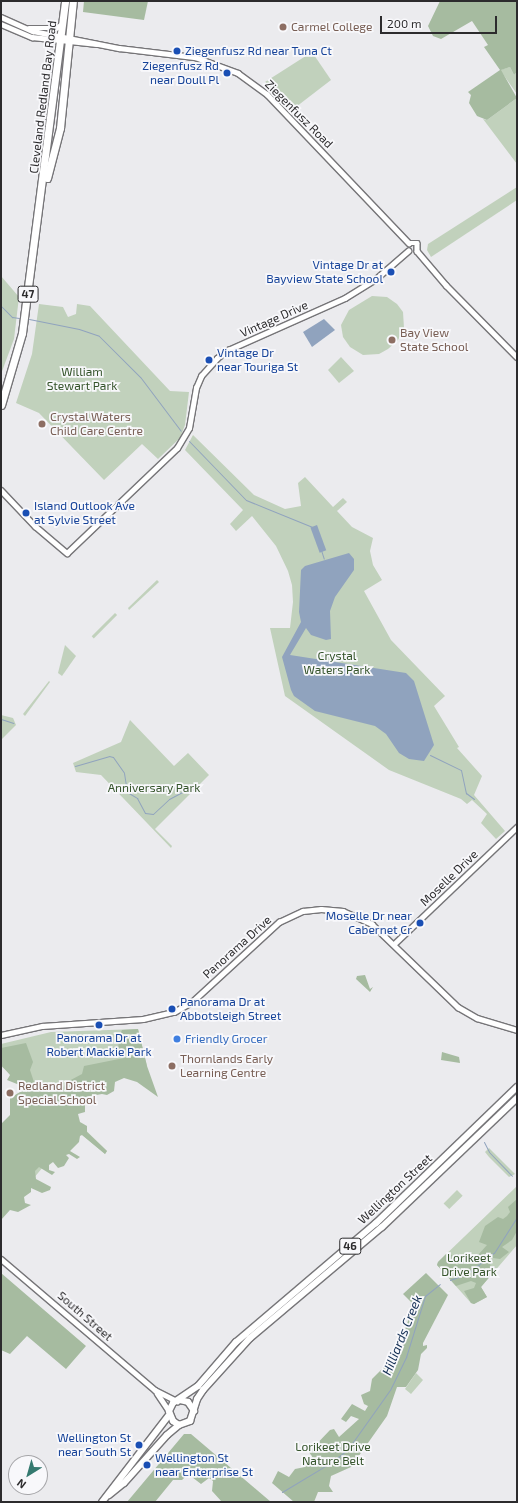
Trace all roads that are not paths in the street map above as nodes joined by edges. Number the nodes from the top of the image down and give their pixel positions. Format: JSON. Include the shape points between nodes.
{"nodes":[{"id":1,"x":65,"y":1,"type":"edge"},
{"id":2,"x":73,"y":1,"type":"edge"},
{"id":3,"x":1,"y":17,"type":"edge"},
{"id":4,"x":1,"y":24,"type":"edge"},
{"id":5,"x":63,"y":24,"type":"junction"},
{"id":6,"x":23,"y":28,"type":"junction"},
{"id":7,"x":62,"y":39,"type":"junction"},
{"id":8,"x":70,"y":40,"type":"junction"},
{"id":9,"x":41,"y":195,"type":"junction"},
{"id":10,"x":409,"y":243,"type":"junction"},
{"id":11,"x":408,"y":250,"type":"junction"},
{"id":12,"x":417,"y":251,"type":"junction"},
{"id":13,"x":517,"y":357,"type":"edge"},
{"id":14,"x":6,"y":390,"type":"junction"},
{"id":15,"x":1,"y":400,"type":"edge"},
{"id":16,"x":1,"y":405,"type":"edge"},
{"id":17,"x":1,"y":491,"type":"edge"},
{"id":18,"x":517,"y":827,"type":"edge"},
{"id":19,"x":394,"y":944,"type":"junction"},
{"id":20,"x":517,"y":1029,"type":"edge"},
{"id":21,"x":1,"y":1035,"type":"edge"},
{"id":22,"x":517,"y":1087,"type":"edge"},
{"id":23,"x":517,"y":1098,"type":"edge"},
{"id":24,"x":1,"y":1259,"type":"edge"},
{"id":25,"x":155,"y":1390,"type":"junction"},
{"id":26,"x":178,"y":1401,"type":"junction"},
{"id":27,"x":194,"y":1411,"type":"junction"},
{"id":28,"x":169,"y":1413,"type":"junction"},
{"id":29,"x":179,"y":1424,"type":"junction"},
{"id":30,"x":102,"y":1501,"type":"edge"}],
"edges":[{"from":1,"to":5,"type":"highway","name":"Cleveland Redland Bay Road","number":"47"},
{"from":2,"to":8,"type":"highway","name":"Cleveland Redland Bay Road","number":"47"},
{"from":3,"to":6,"type":"street"},
{"from":4,"to":7,"type":"street","via":[[32,37]]},
{"from":5,"to":6,"type":"street","via":[[56,28]]},
{"from":5,"to":7,"type":"highway","name":"Cleveland Redland Bay Road","number":"47"},
{"from":6,"to":7,"type":"street"},
{"from":7,"to":8,"type":"street","name":"Ziegenfusz Road"},
{"from":7,"to":9,"type":"highway","name":"Cleveland Redland Bay Road","number":"47"},
{"from":8,"to":9,"type":"highway","name":"Cleveland Redland Bay Road","number":"47","via":[[60,128]]},
{"from":8,"to":10,"type":"street","name":"Ziegenfusz Road","via":[[195,57],[223,66],[251,81],[287,113]]},
{"from":9,"to":14,"type":"highway","name":"Cleveland Redland Bay Road","number":"47","via":[[22,333]]},
{"from":10,"to":11,"type":"street"},
{"from":10,"to":12,"type":"street","name":"Ziegenfusz Road","via":[[417,243]]},
{"from":11,"to":12,"type":"street","via":[[413,253]]},
{"from":11,"to":17,"type":"street","name":"Vintage Drive","via":[[378,277],[345,298],[228,350],[217,358],[207,367],[196,388],[189,428],[177,448],[67,553],[35,526]]},
{"from":12,"to":13,"type":"street"},
{"from":14,"to":15,"type":"highway","name":"Cleveland Redland Bay Road","number":"47"},
{"from":14,"to":16,"type":"highway","name":"Cleveland Redland Bay Road","number":"47"},
{"from":18,"to":19,"type":"street","name":"Moselle Drive"},
{"from":19,"to":20,"type":"street","name":"Panorama Drive","via":[[458,1007],[477,1018]]},
{"from":19,"to":21,"type":"street","name":"Panorama Drive","via":[[372,924],[355,915],[329,909],[303,911],[268,930],[193,1001],[174,1012],[147,1018],[42,1026]]},
{"from":22,"to":26,"type":"main road","name":"Wellington Street","number":"46","via":[[376,1223],[241,1338],[198,1386]]},
{"from":23,"to":27,"type":"main road","name":"Wellington Street","number":"46","via":[[382,1227],[250,1338],[203,1390]]},
{"from":24,"to":25,"type":"street","name":"South Street"},
{"from":25,"to":26,"type":"street","name":"South Street"},
{"from":25,"to":28,"type":"street","name":"South Street"},
{"from":26,"to":27,"type":"main road","via":[[188,1402]]},
{"from":26,"to":28,"type":"main road","name":"Wellington Street","number":"46"},
{"from":27,"to":29,"type":"main road","name":"Wellington Street","number":"46","via":[[190,1421]]},
{"from":28,"to":29,"type":"main road","via":[[173,1421]]},
{"from":28,"to":30,"type":"main road","name":"Wellington Street","number":"46"},
{"from":29,"to":30,"type":"main road","name":"Wellington Street","number":"46","via":[[124,1483]]}]}
